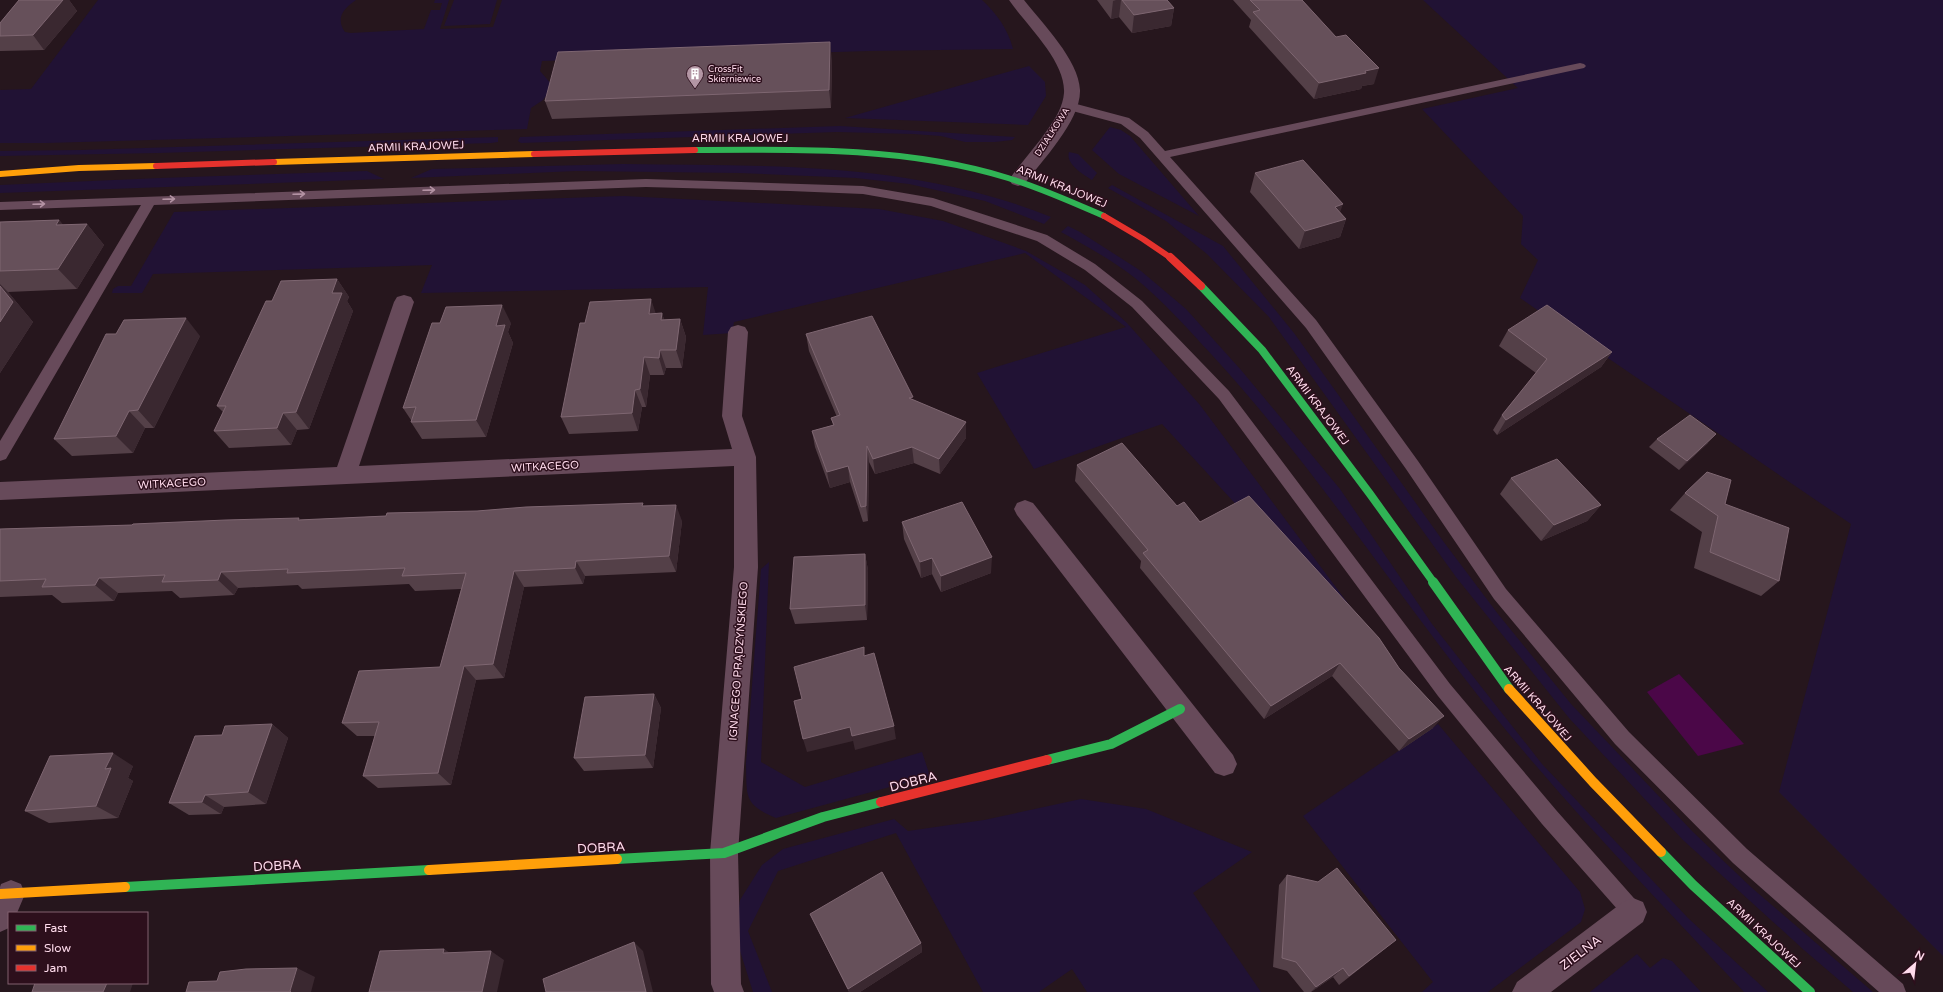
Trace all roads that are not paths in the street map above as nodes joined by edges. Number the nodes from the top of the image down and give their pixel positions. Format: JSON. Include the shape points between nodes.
{"nodes":[{"id":1,"x":1016,"y":0,"type":"edge"},
{"id":2,"x":1580,"y":66,"type":"dead end"},
{"id":3,"x":1069,"y":106,"type":"junction"},
{"id":4,"x":1163,"y":155,"type":"junction"},
{"id":5,"x":0,"y":167,"type":"edge"},
{"id":6,"x":79,"y":168,"type":"junction"},
{"id":7,"x":0,"y":174,"type":"edge"},
{"id":8,"x":1018,"y":180,"type":"junction"},
{"id":9,"x":150,"y":200,"type":"junction"},
{"id":10,"x":0,"y":206,"type":"edge"},
{"id":11,"x":404,"y":302,"type":"dead end"},
{"id":12,"x":738,"y":332,"type":"dead end"},
{"id":13,"x":0,"y":455,"type":"edge"},
{"id":14,"x":745,"y":457,"type":"junction"},
{"id":15,"x":345,"y":476,"type":"junction"},
{"id":16,"x":0,"y":491,"type":"edge"},
{"id":17,"x":1025,"y":509,"type":"dead end"},
{"id":18,"x":1180,"y":709,"type":"junction"},
{"id":19,"x":1224,"y":764,"type":"dead end"},
{"id":20,"x":724,"y":853,"type":"junction"},
{"id":21,"x":4,"y":902,"type":"edge"},
{"id":22,"x":1633,"y":912,"type":"joint"},
{"id":23,"x":729,"y":992,"type":"edge"},
{"id":24,"x":1527,"y":992,"type":"edge"},
{"id":25,"x":1810,"y":992,"type":"edge"},
{"id":26,"x":1894,"y":992,"type":"edge"}],
"edges":[{"from":1,"to":3,"type":"street","name":"DZIAŁKOWA","via":[[1054,51],[1066,72],[1072,94]]},
{"from":2,"to":4,"type":"lane"},
{"from":3,"to":4,"type":"lane","via":[[1126,121]]},
{"from":3,"to":8,"type":"street","name":"DZIAŁKOWA","via":[[1048,140]]},
{"from":4,"to":26,"type":"lane","via":[[1311,324],[1500,594],[1622,738],[1740,856]]},
{"from":5,"to":6,"type":"street","name":"ARMII KRAJOWEJ"},
{"from":6,"to":7,"type":"street","name":"ARMII KRAJOWEJ"},
{"from":6,"to":8,"type":"street","name":"ARMII KRAJOWEJ","via":[[765,149],[921,159]]},
{"from":8,"to":25,"type":"street","name":"ARMII KRAJOWEJ","via":[[1080,203],[1111,218],[1168,255],[1197,281],[1262,350],[1370,494],[1505,686],[1693,885]]},
{"from":10,"to":9,"type":"lane","one_way":true},
{"from":9,"to":13,"type":"lane"},
{"from":9,"to":22,"type":"lane","one_way":true,"via":[[646,183],[863,190],[933,202],[1042,238],[1090,267],[1137,304],[1224,395],[1444,690]]},
{"from":11,"to":15,"type":"street"},
{"from":12,"to":14,"type":"street","name":"IGNACEGO PRĄDZYŃSKIEGO","via":[[732,416]]},
{"from":14,"to":15,"type":"street","name":"WITKACEGO"},
{"from":14,"to":20,"type":"street","name":"IGNACEGO PRĄDZYŃSKIEGO","via":[[746,567]]},
{"from":15,"to":16,"type":"street","name":"WITKACEGO"},
{"from":17,"to":18,"type":"street"},
{"from":18,"to":19,"type":"street"},
{"from":18,"to":20,"type":"street","name":"DOBRA","via":[[1111,744],[823,817]]},
{"from":20,"to":21,"type":"street","name":"DOBRA"},
{"from":20,"to":23,"type":"street","name":"IGNACEGO PRĄDZYŃSKIEGO","via":[[726,984]]},
{"from":22,"to":24,"type":"street","name":"ZIELNA"}]}
